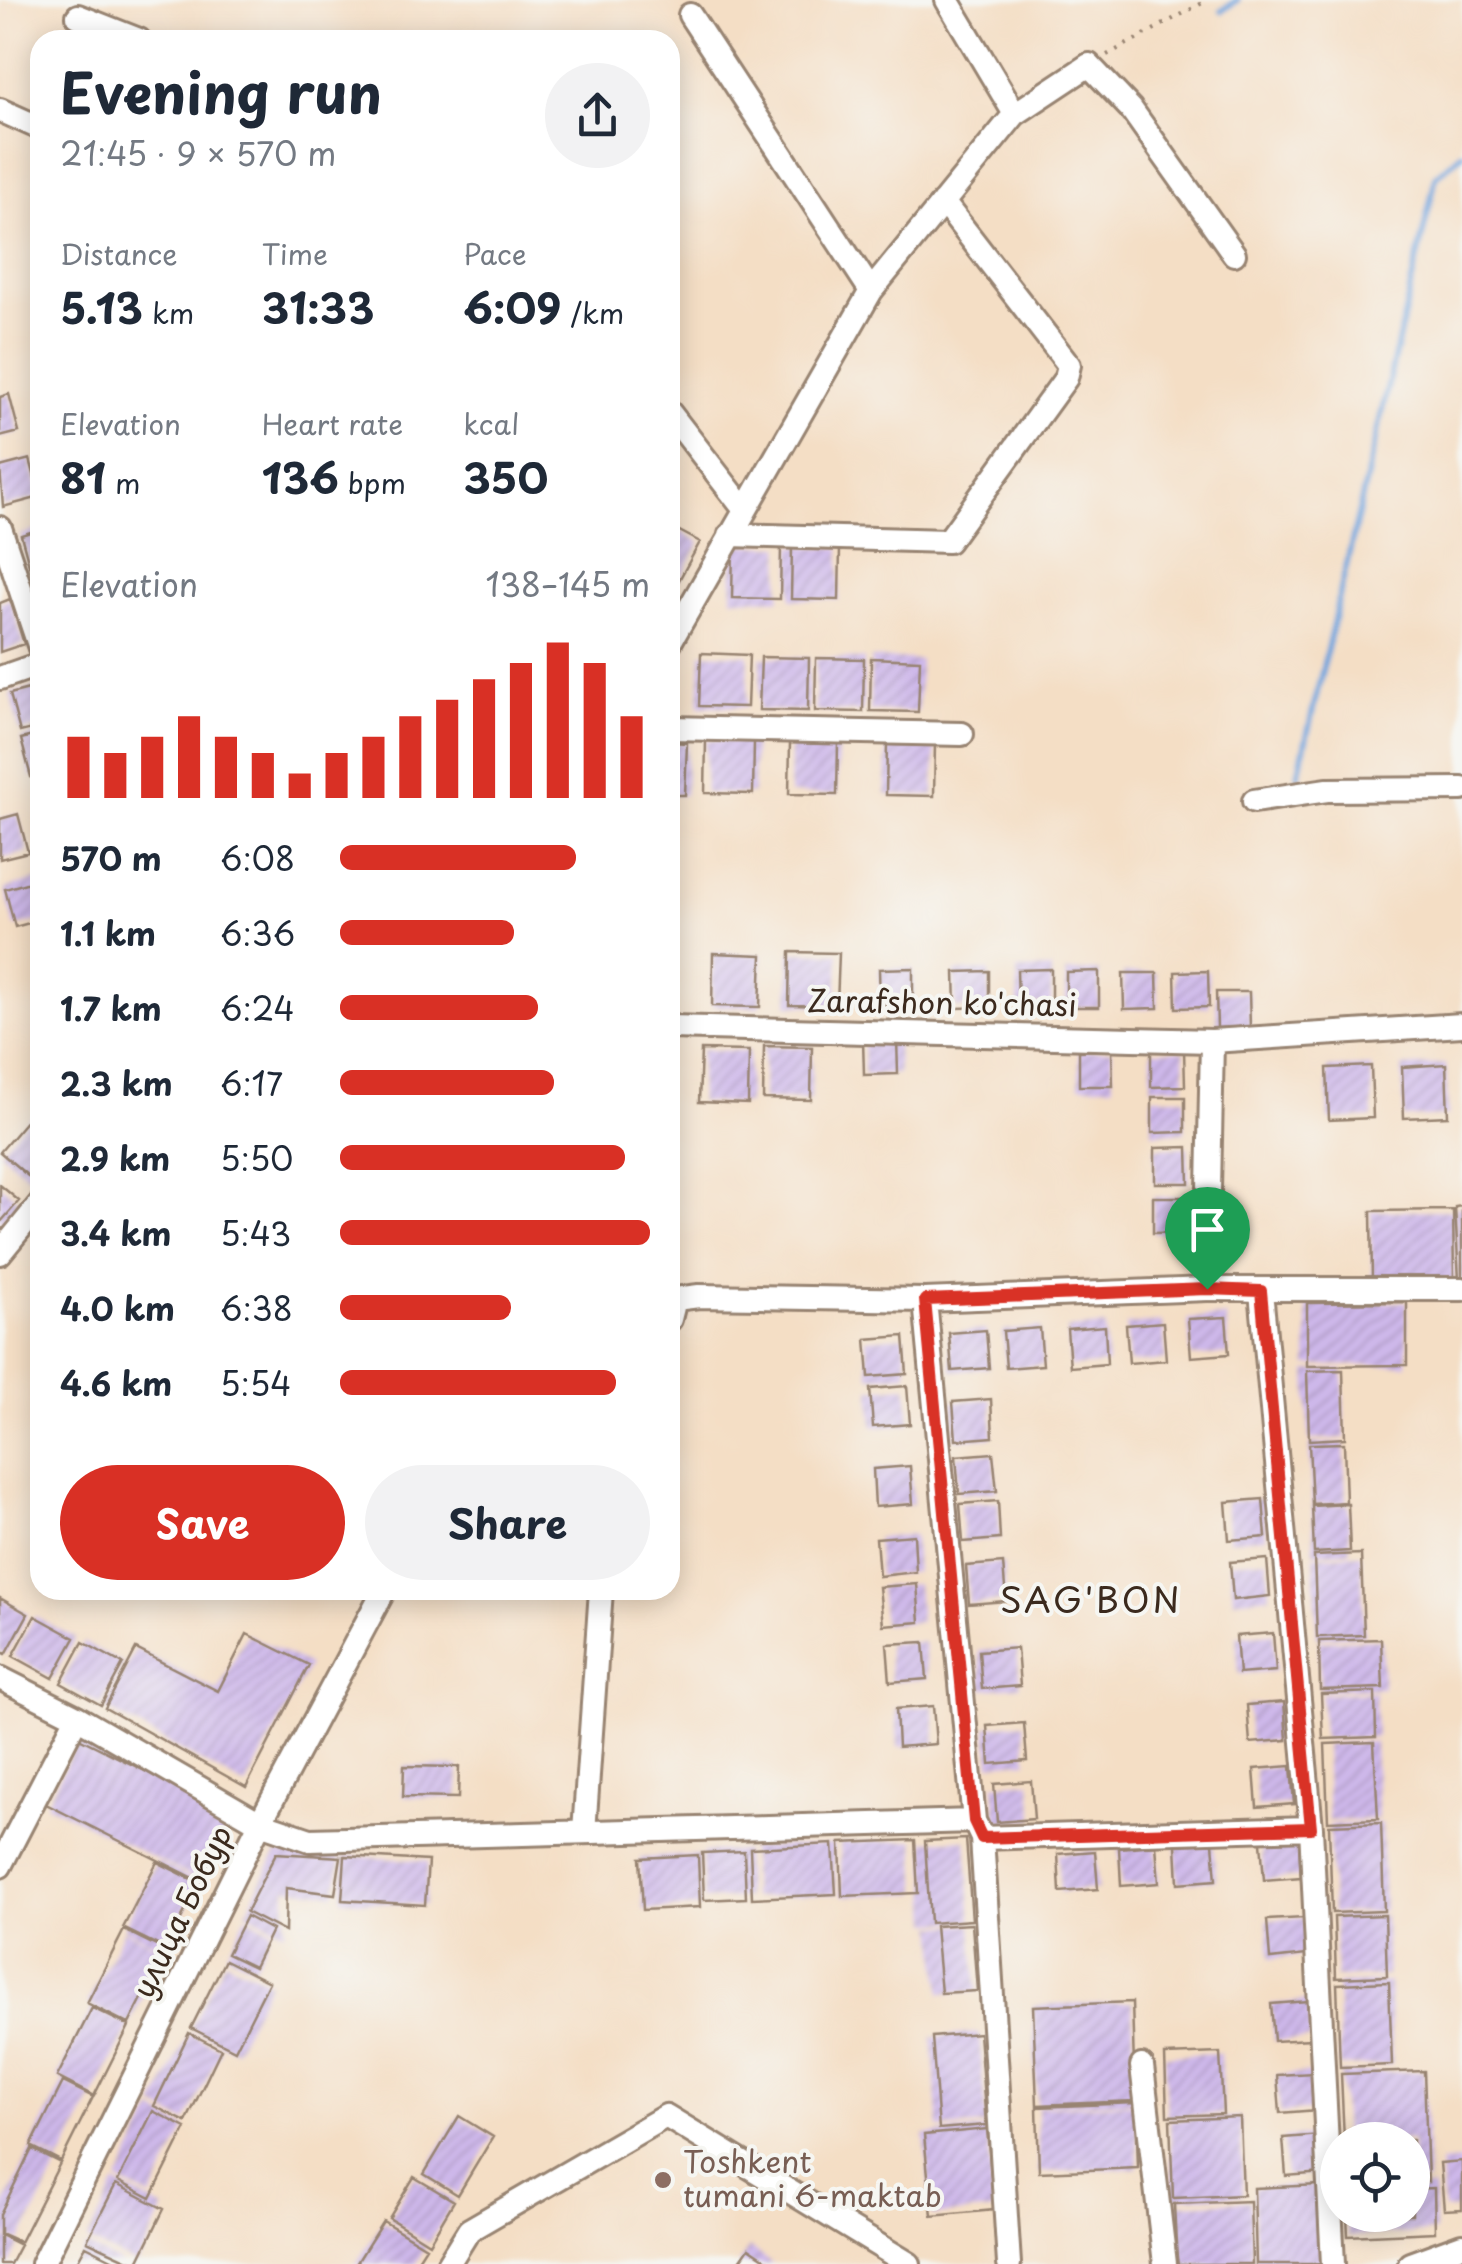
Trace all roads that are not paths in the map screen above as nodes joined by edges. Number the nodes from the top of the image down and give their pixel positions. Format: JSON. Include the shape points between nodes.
{"nodes":[{"id":1,"x":947,"y":0,"type":"edge"},
{"id":2,"x":78,"y":16,"type":"dead end"},
{"id":3,"x":690,"y":16,"type":"dead end"},
{"id":4,"x":113,"y":30,"type":"edge"},
{"id":5,"x":0,"y":110,"type":"edge"},
{"id":6,"x":1015,"y":114,"type":"junction"},
{"id":7,"x":30,"y":124,"type":"edge"},
{"id":8,"x":944,"y":202,"type":"junction"},
{"id":9,"x":1234,"y":254,"type":"dead end"},
{"id":10,"x":871,"y":291,"type":"junction"},
{"id":11,"x":680,"y":426,"type":"edge"},
{"id":12,"x":745,"y":510,"type":"junction"},
{"id":13,"x":0,"y":528,"type":"edge"},
{"id":14,"x":730,"y":535,"type":"junction"},
{"id":15,"x":30,"y":618,"type":"edge"},
{"id":16,"x":680,"y":624,"type":"edge"},
{"id":17,"x":30,"y":668,"type":"edge"},
{"id":18,"x":0,"y":678,"type":"edge"},
{"id":19,"x":680,"y":728,"type":"edge"},
{"id":20,"x":962,"y":734,"type":"dead end"},
{"id":21,"x":1462,"y":789,"type":"edge"},
{"id":22,"x":1254,"y":801,"type":"dead end"},
{"id":23,"x":1462,"y":1025,"type":"edge"},
{"id":24,"x":680,"y":1026,"type":"edge"},
{"id":25,"x":1212,"y":1041,"type":"junction"},
{"id":26,"x":30,"y":1216,"type":"edge"},
{"id":27,"x":0,"y":1253,"type":"edge"},
{"id":28,"x":1207,"y":1289,"type":"junction"},
{"id":29,"x":1462,"y":1289,"type":"edge"},
{"id":30,"x":1261,"y":1291,"type":"junction"},
{"id":31,"x":680,"y":1298,"type":"edge"},
{"id":32,"x":925,"y":1300,"type":"junction"},
{"id":33,"x":379,"y":1600,"type":"edge"},
{"id":34,"x":601,"y":1600,"type":"edge"},
{"id":35,"x":0,"y":1678,"type":"edge"},
{"id":36,"x":77,"y":1717,"type":"junction"},
{"id":37,"x":260,"y":1823,"type":"junction"},
{"id":38,"x":1311,"y":1828,"type":"junction"},
{"id":39,"x":978,"y":1829,"type":"junction"},
{"id":40,"x":584,"y":1832,"type":"junction"},
{"id":41,"x":0,"y":1866,"type":"edge"},
{"id":42,"x":1142,"y":2066,"type":"dead end"},
{"id":43,"x":1462,"y":2245,"type":"edge"},
{"id":44,"x":42,"y":2264,"type":"edge"},
{"id":45,"x":448,"y":2264,"type":"edge"},
{"id":46,"x":908,"y":2264,"type":"edge"},
{"id":47,"x":1009,"y":2264,"type":"edge"},
{"id":48,"x":1165,"y":2264,"type":"edge"},
{"id":49,"x":1333,"y":2264,"type":"edge"},
{"id":50,"x":1410,"y":2264,"type":"edge"}],
"edges":[{"from":1,"to":6,"type":"street"},
{"from":2,"to":4,"type":"street"},
{"from":3,"to":10,"type":"street"},
{"from":5,"to":7,"type":"street"},
{"from":6,"to":8,"type":"street"},
{"from":6,"to":9,"type":"street","via":[[1089,65],[1131,109]]},
{"from":8,"to":10,"type":"street"},
{"from":8,"to":14,"type":"street","via":[[1069,364],[1066,378],[948,540]]},
{"from":10,"to":12,"type":"street"},
{"from":11,"to":12,"type":"street"},
{"from":12,"to":14,"type":"street"},
{"from":13,"to":15,"type":"street"},
{"from":14,"to":16,"type":"street"},
{"from":17,"to":18,"type":"street"},
{"from":19,"to":20,"type":"street"},
{"from":21,"to":22,"type":"street","via":[[1327,790]]},
{"from":23,"to":25,"type":"street","name":"Zarafshon ko'chasi"},
{"from":24,"to":25,"type":"street","name":"Zarafshon ko'chasi"},
{"from":25,"to":28,"type":"street"},
{"from":26,"to":27,"type":"street"},
{"from":28,"to":30,"type":"street"},
{"from":28,"to":32,"type":"street"},
{"from":29,"to":30,"type":"street"},
{"from":30,"to":38,"type":"street"},
{"from":31,"to":32,"type":"street"},
{"from":32,"to":39,"type":"street"},
{"from":33,"to":37,"type":"street","name":"улица Бобур"},
{"from":34,"to":40,"type":"street"},
{"from":35,"to":36,"type":"street"},
{"from":36,"to":37,"type":"street"},
{"from":36,"to":41,"type":"street"},
{"from":37,"to":40,"type":"street","via":[[310,1840]]},
{"from":37,"to":44,"type":"street","name":"улица Бобур"},
{"from":38,"to":39,"type":"street"},
{"from":38,"to":49,"type":"street"},
{"from":39,"to":40,"type":"street"},
{"from":39,"to":47,"type":"street"},
{"from":42,"to":48,"type":"street"},
{"from":43,"to":50,"type":"street"},
{"from":45,"to":46,"type":"street","via":[[469,2230],[666,2116]]}]}
